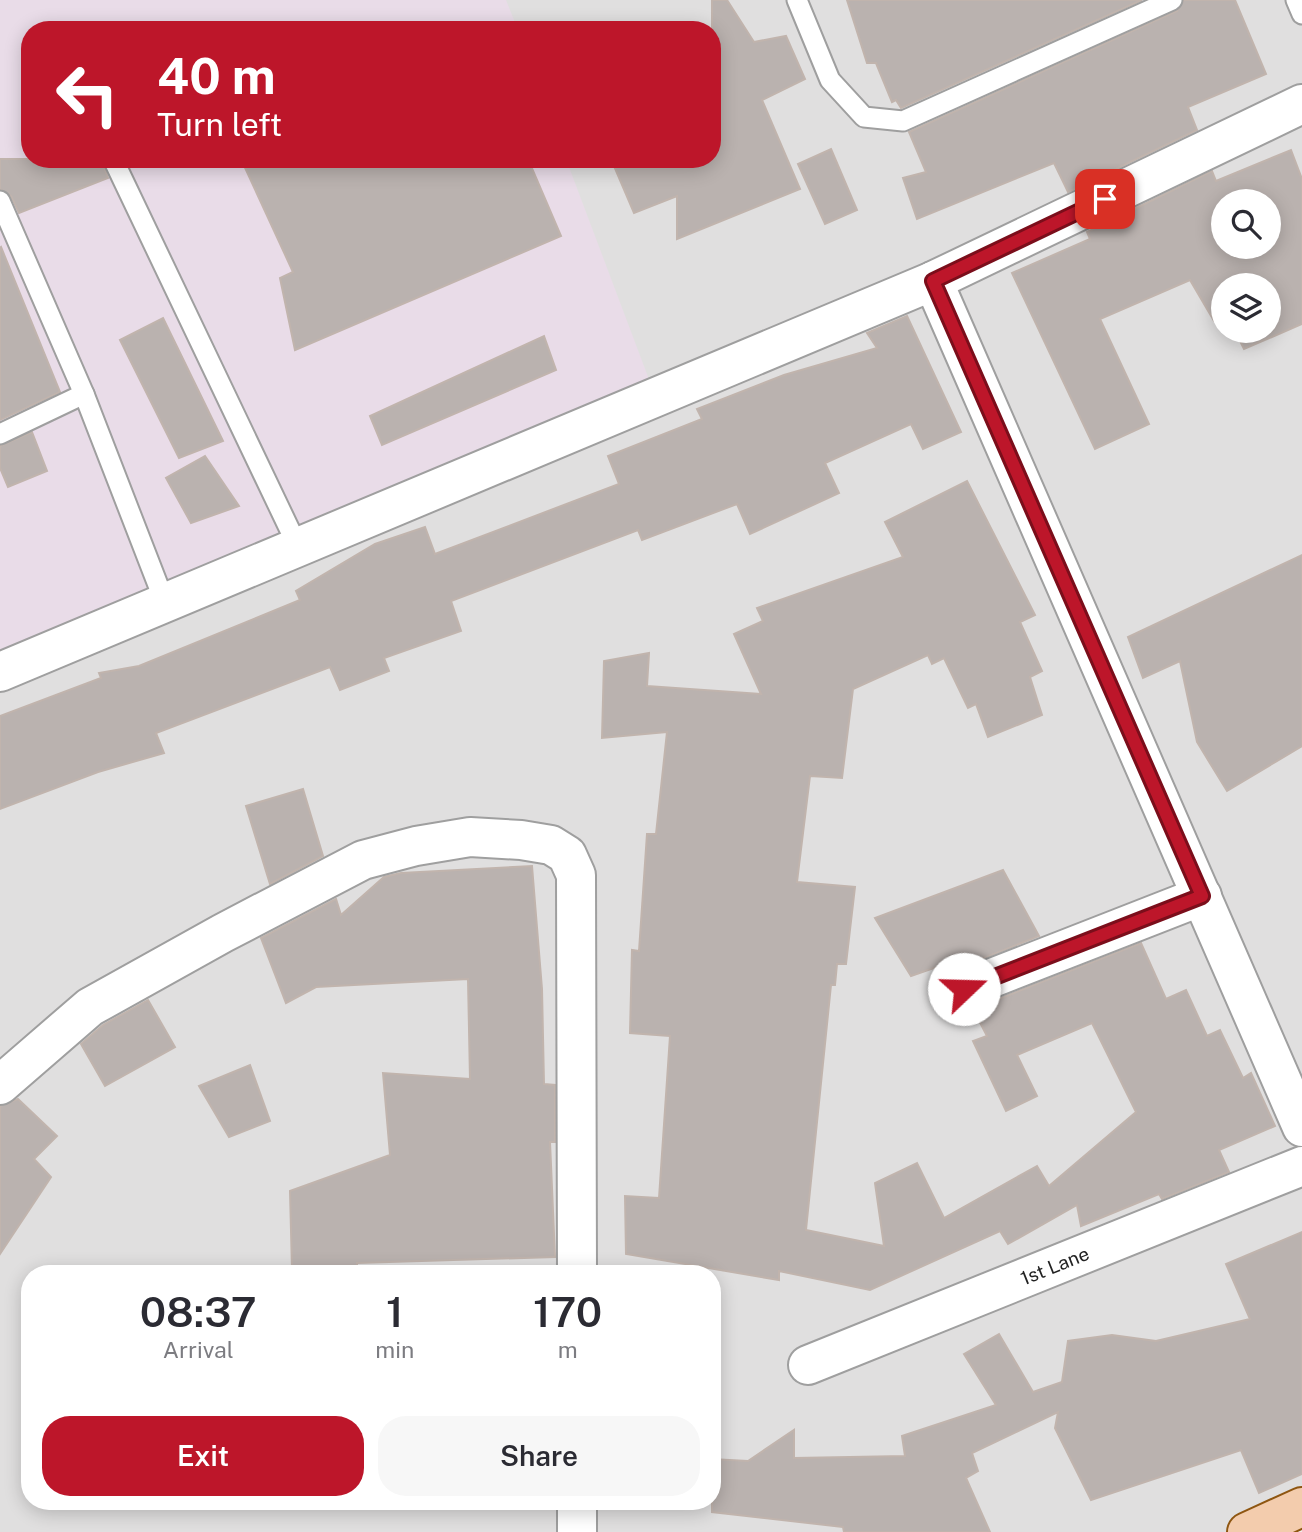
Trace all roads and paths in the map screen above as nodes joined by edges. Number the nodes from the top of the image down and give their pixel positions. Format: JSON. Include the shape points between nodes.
{"nodes":[{"id":1,"x":797,"y":0,"type":"edge"},
{"id":2,"x":1172,"y":0,"type":"edge"},
{"id":3,"x":1296,"y":0,"type":"edge"},
{"id":4,"x":1302,"y":14,"type":"edge"},
{"id":5,"x":1302,"y":104,"type":"edge"},
{"id":6,"x":117,"y":168,"type":"edge"},
{"id":7,"x":0,"y":201,"type":"edge"},
{"id":8,"x":933,"y":281,"type":"junction"},
{"id":9,"x":84,"y":394,"type":"junction"},
{"id":10,"x":0,"y":434,"type":"edge"},
{"id":11,"x":298,"y":547,"type":"junction"},
{"id":12,"x":165,"y":603,"type":"junction"},
{"id":13,"x":0,"y":672,"type":"edge"},
{"id":14,"x":1202,"y":896,"type":"junction"},
{"id":15,"x":964,"y":989,"type":"dead end"},
{"id":16,"x":0,"y":1084,"type":"edge"},
{"id":17,"x":1302,"y":1127,"type":"edge"},
{"id":18,"x":1302,"y":1166,"type":"edge"},
{"id":19,"x":576,"y":1265,"type":"edge"},
{"id":20,"x":808,"y":1365,"type":"dead end"},
{"id":21,"x":1302,"y":1507,"type":"edge"},
{"id":22,"x":577,"y":1510,"type":"edge"},
{"id":23,"x":577,"y":1532,"type":"edge"},
{"id":24,"x":1247,"y":1532,"type":"edge"}],
"edges":[{"from":1,"to":2,"type":"lane","via":[[830,80],[864,117],[903,121]]},
{"from":3,"to":4,"type":"lane"},
{"from":5,"to":8,"type":"street"},
{"from":6,"to":11,"type":"lane"},
{"from":7,"to":9,"type":"lane"},
{"from":8,"to":11,"type":"street"},
{"from":8,"to":14,"type":"street"},
{"from":9,"to":10,"type":"lane"},
{"from":9,"to":12,"type":"lane"},
{"from":11,"to":12,"type":"street"},
{"from":12,"to":13,"type":"street"},
{"from":14,"to":15,"type":"street"},
{"from":14,"to":17,"type":"street"},
{"from":16,"to":19,"type":"street","via":[[90,1007],[363,860],[470,837],[551,845],[567,855],[576,875]]},
{"from":18,"to":20,"type":"street","name":"1st Lane"},
{"from":21,"to":24,"type":"main road"},
{"from":22,"to":23,"type":"street"}]}
